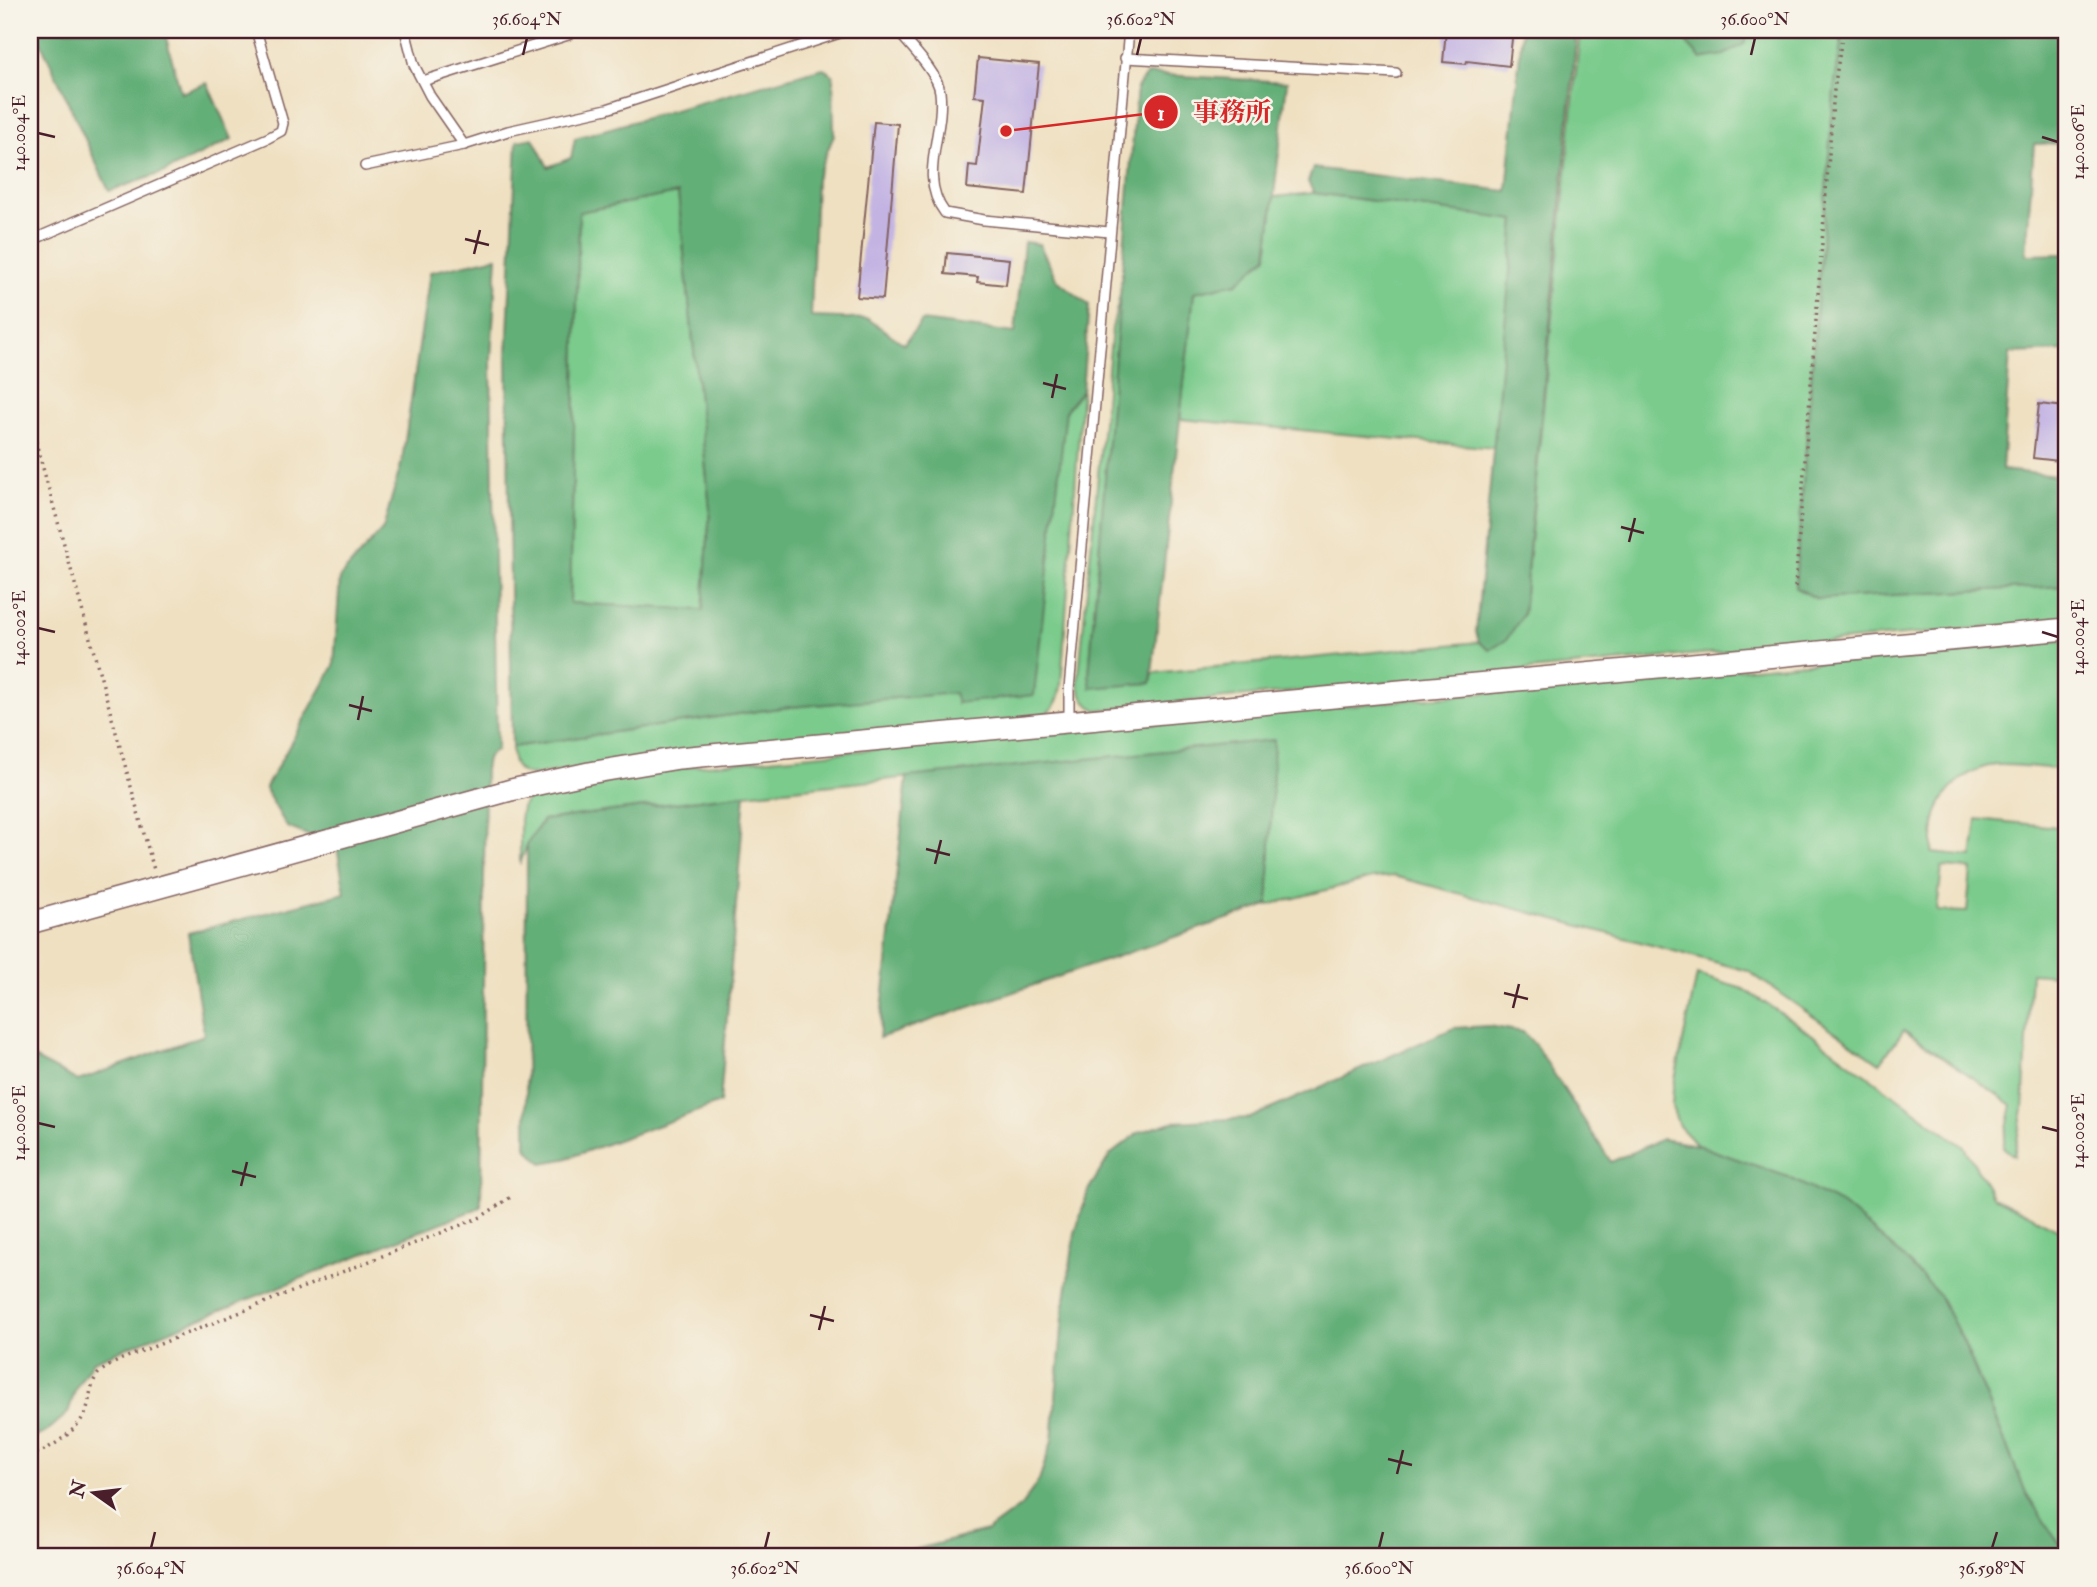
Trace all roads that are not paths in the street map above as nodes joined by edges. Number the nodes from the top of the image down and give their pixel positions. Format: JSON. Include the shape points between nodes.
{"nodes":[{"id":1,"x":256,"y":30,"type":"edge"},
{"id":2,"x":405,"y":30,"type":"edge"},
{"id":3,"x":575,"y":30,"type":"edge"},
{"id":4,"x":849,"y":30,"type":"edge"},
{"id":5,"x":897,"y":30,"type":"edge"},
{"id":6,"x":1129,"y":30,"type":"edge"},
{"id":7,"x":1125,"y":58,"type":"junction"},
{"id":8,"x":1396,"y":73,"type":"dead end"},
{"id":9,"x":423,"y":81,"type":"junction"},
{"id":10,"x":464,"y":145,"type":"junction"},
{"id":11,"x":365,"y":166,"type":"dead end"},
{"id":12,"x":1109,"y":232,"type":"junction"},
{"id":13,"x":30,"y":241,"type":"edge"},
{"id":14,"x":2067,"y":629,"type":"edge"},
{"id":15,"x":1069,"y":721,"type":"junction"},
{"id":16,"x":30,"y":923,"type":"edge"}],
"edges":[{"from":1,"to":13,"type":"lane","via":[[283,122],[281,131]]},
{"from":2,"to":9,"type":"lane"},
{"from":3,"to":9,"type":"lane"},
{"from":4,"to":10,"type":"lane","via":[[607,109]]},
{"from":5,"to":12,"type":"lane","via":[[940,90],[931,185],[946,213]]},
{"from":6,"to":7,"type":"lane"},
{"from":7,"to":8,"type":"lane"},
{"from":7,"to":12,"type":"lane"},
{"from":9,"to":10,"type":"lane"},
{"from":10,"to":11,"type":"lane"},
{"from":12,"to":15,"type":"lane"},
{"from":14,"to":15,"type":"street"},
{"from":15,"to":16,"type":"street","via":[[719,754],[589,773],[511,790]]}]}
